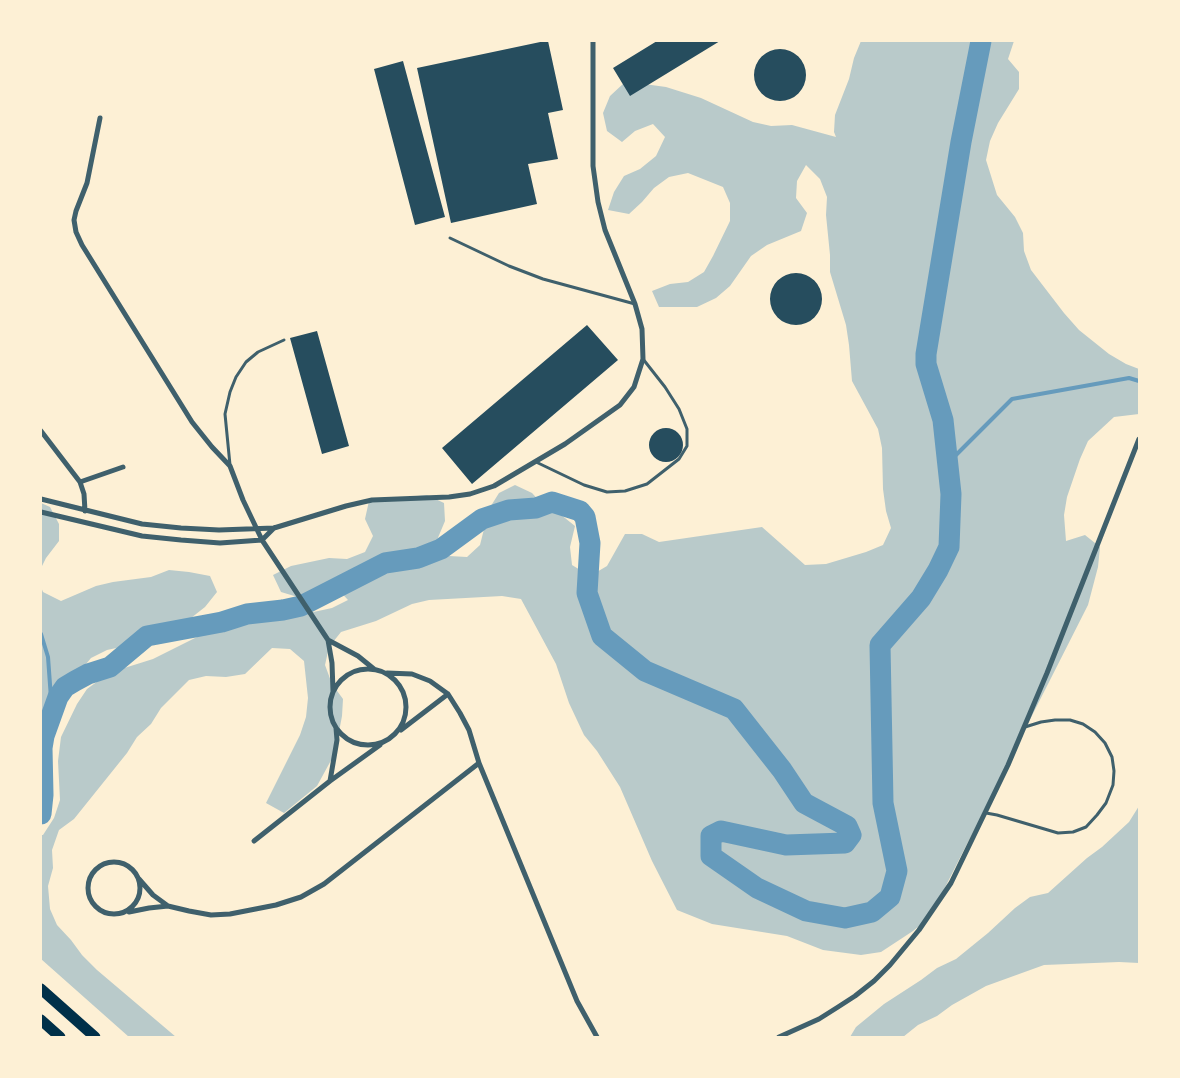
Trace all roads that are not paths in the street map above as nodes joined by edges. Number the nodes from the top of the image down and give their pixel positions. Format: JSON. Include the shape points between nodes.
{"nodes":[{"id":1,"x":593,"y":41,"type":"edge"},
{"id":2,"x":100,"y":118,"type":"dead end"},
{"id":3,"x":450,"y":238,"type":"dead end"},
{"id":4,"x":635,"y":304,"type":"junction"},
{"id":5,"x":284,"y":340,"type":"dead end"},
{"id":6,"x":643,"y":359,"type":"junction"},
{"id":7,"x":41,"y":431,"type":"edge"},
{"id":8,"x":1139,"y":439,"type":"edge"},
{"id":9,"x":536,"y":462,"type":"junction"},
{"id":10,"x":230,"y":466,"type":"junction"},
{"id":11,"x":123,"y":467,"type":"dead end"},
{"id":12,"x":80,"y":482,"type":"junction"},
{"id":13,"x":41,"y":499,"type":"edge"},
{"id":14,"x":85,"y":510,"type":"junction"},
{"id":15,"x":41,"y":512,"type":"edge"},
{"id":16,"x":274,"y":528,"type":"junction"},
{"id":17,"x":257,"y":529,"type":"junction"},
{"id":18,"x":262,"y":540,"type":"junction"},
{"id":19,"x":328,"y":640,"type":"junction"},
{"id":20,"x":374,"y":669,"type":"junction"},
{"id":21,"x":387,"y":673,"type":"junction"},
{"id":22,"x":333,"y":691,"type":"junction"},
{"id":23,"x":448,"y":694,"type":"junction"},
{"id":24,"x":1024,"y":727,"type":"junction"},
{"id":25,"x":336,"y":728,"type":"junction"},
{"id":26,"x":397,"y":733,"type":"junction"},
{"id":27,"x":384,"y":742,"type":"junction"},
{"id":28,"x":479,"y":763,"type":"junction"},
{"id":29,"x":330,"y":781,"type":"junction"},
{"id":30,"x":986,"y":814,"type":"junction"},
{"id":31,"x":254,"y":841,"type":"dead end"},
{"id":32,"x":139,"y":878,"type":"junction"},
{"id":33,"x":168,"y":906,"type":"junction"},
{"id":34,"x":124,"y":913,"type":"junction"},
{"id":35,"x":44,"y":991,"type":"edge"},
{"id":36,"x":41,"y":1020,"type":"edge"},
{"id":37,"x":60,"y":1037,"type":"edge"},
{"id":38,"x":95,"y":1037,"type":"edge"},
{"id":39,"x":597,"y":1037,"type":"edge"},
{"id":40,"x":780,"y":1037,"type":"edge"}],
"edges":[{"from":1,"to":4,"type":"street","via":[[593,166],[598,202],[605,230]]},
{"from":2,"to":10,"type":"street","via":[[87,183],[74,220],[76,232],[192,422]]},
{"from":3,"to":4,"type":"lane","via":[[543,279]]},
{"from":4,"to":6,"type":"street","via":[[642,329]]},
{"from":5,"to":10,"type":"lane","via":[[258,352],[236,377],[225,414]]},
{"from":6,"to":9,"type":"street","via":[[634,387],[620,405]]},
{"from":6,"to":9,"type":"lane","via":[[670,394],[687,429],[686,446],[680,459],[646,484],[625,491],[607,492],[584,486]]},
{"from":7,"to":12,"type":"street"},
{"from":8,"to":24,"type":"street"},
{"from":9,"to":16,"type":"street","via":[[494,486],[470,494],[372,500]]},
{"from":10,"to":17,"type":"street"},
{"from":11,"to":12,"type":"street"},
{"from":12,"to":14,"type":"street"},
{"from":13,"to":14,"type":"street"},
{"from":14,"to":17,"type":"street","via":[[142,524]]},
{"from":15,"to":18,"type":"street","via":[[142,536],[220,543]]},
{"from":16,"to":17,"type":"street"},
{"from":16,"to":18,"type":"street"},
{"from":17,"to":18,"type":"street"},
{"from":18,"to":19,"type":"street"},
{"from":19,"to":20,"type":"street"},
{"from":19,"to":22,"type":"street"},
{"from":20,"to":21,"type":"street"},
{"from":20,"to":22,"type":"street","via":[[350,673]]},
{"from":21,"to":23,"type":"street","via":[[412,674],[430,681]]},
{"from":21,"to":26,"type":"street","via":[[405,694],[407,708]]},
{"from":22,"to":25,"type":"street","via":[[330,704]]},
{"from":23,"to":26,"type":"street"},
{"from":23,"to":28,"type":"street","via":[[469,730]]},
{"from":24,"to":30,"type":"street"},
{"from":24,"to":30,"type":"lane","via":[[1070,720],[1096,732],[1112,757],[1114,771],[1106,803],[1086,827],[1073,832],[1058,833]]},
{"from":25,"to":27,"type":"street","via":[[353,742],[363,745]]},
{"from":25,"to":29,"type":"street"},
{"from":26,"to":27,"type":"street"},
{"from":27,"to":29,"type":"street"},
{"from":28,"to":33,"type":"street","via":[[324,884],[301,897],[230,914],[210,915]]},
{"from":28,"to":39,"type":"street","via":[[577,1001]]},
{"from":29,"to":31,"type":"street"},
{"from":30,"to":40,"type":"street","via":[[951,883],[920,930],[890,966],[855,996]]},
{"from":32,"to":33,"type":"street","via":[[153,895]]},
{"from":32,"to":34,"type":"street","via":[[140,895],[131,909]]},
{"from":32,"to":34,"type":"street","via":[[128,866],[110,862],[102,865],[90,878],[89,896],[93,904],[107,914]]},
{"from":33,"to":34,"type":"street"},
{"from":35,"to":38,"type":"highway"},
{"from":36,"to":37,"type":"highway"}]}
